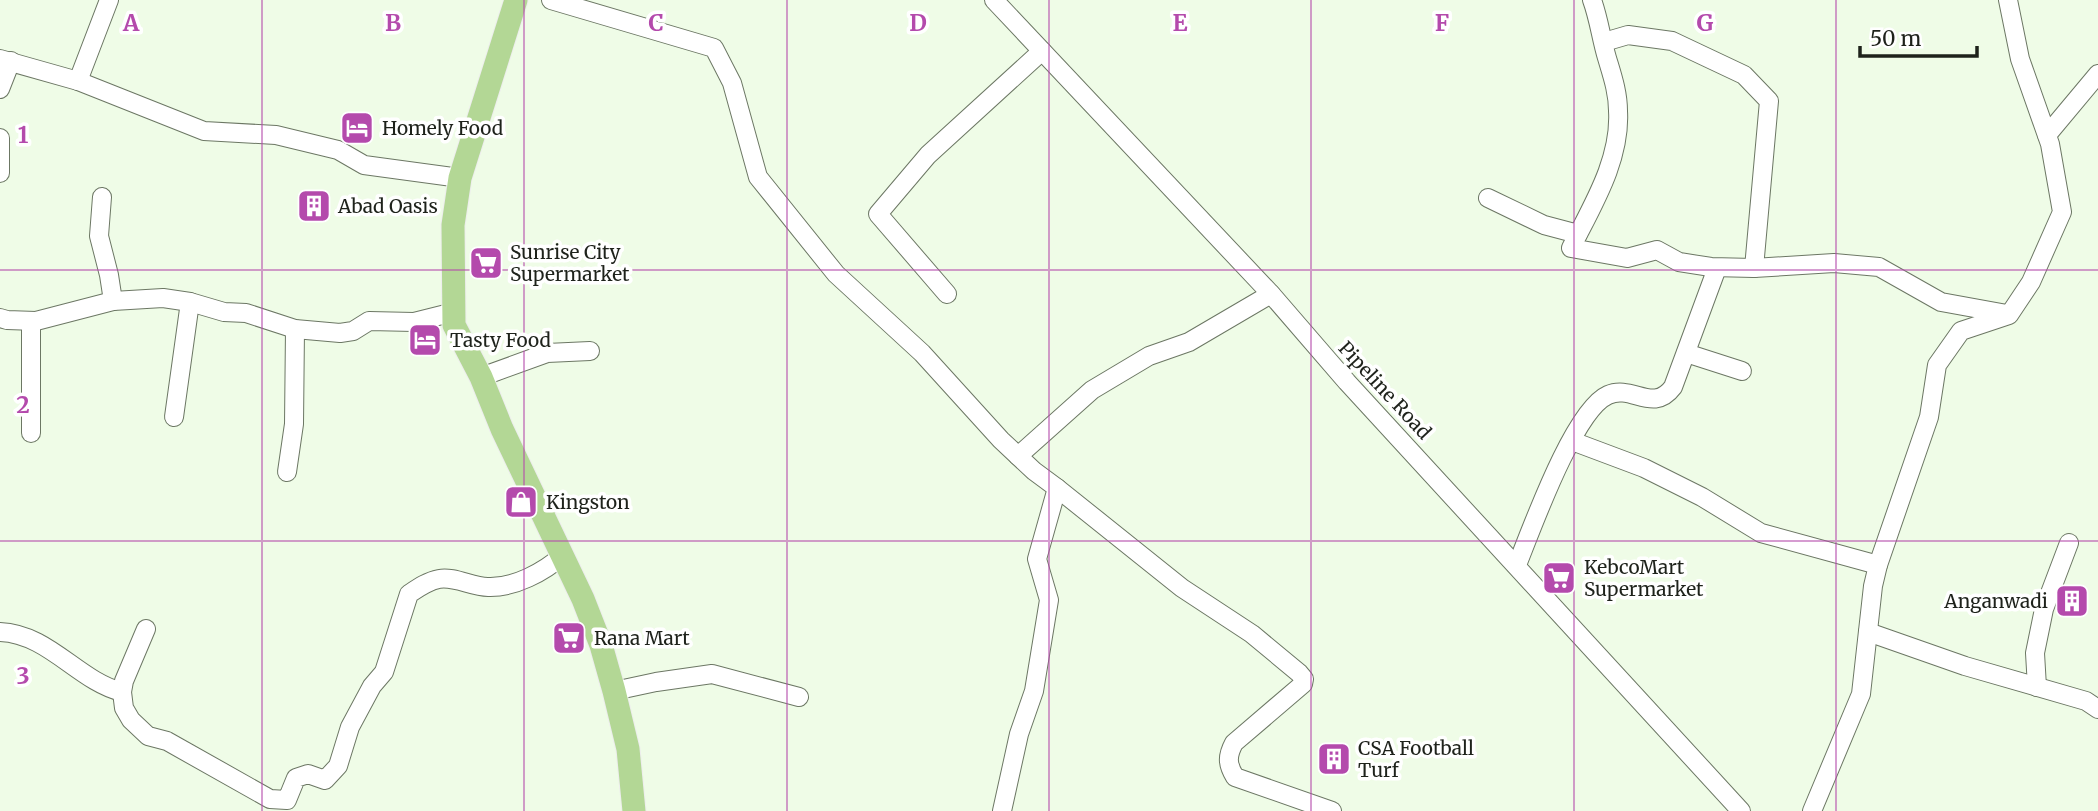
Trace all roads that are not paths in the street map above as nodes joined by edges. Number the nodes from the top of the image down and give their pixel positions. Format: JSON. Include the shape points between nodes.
{"nodes":[{"id":1,"x":109,"y":0,"type":"edge"},
{"id":2,"x":516,"y":0,"type":"edge"},
{"id":3,"x":551,"y":0,"type":"edge"},
{"id":4,"x":995,"y":0,"type":"edge"},
{"id":5,"x":1592,"y":0,"type":"edge"},
{"id":6,"x":2008,"y":0,"type":"edge"},
{"id":7,"x":1604,"y":42,"type":"junction"},
{"id":8,"x":1042,"y":51,"type":"junction"},
{"id":9,"x":5,"y":60,"type":"edge"},
{"id":10,"x":2098,"y":74,"type":"edge"},
{"id":11,"x":78,"y":81,"type":"junction"},
{"id":12,"x":0,"y":89,"type":"edge"},
{"id":13,"x":2047,"y":135,"type":"junction"},
{"id":14,"x":0,"y":138,"type":"edge"},
{"id":15,"x":0,"y":173,"type":"edge"},
{"id":16,"x":460,"y":178,"type":"junction"},
{"id":17,"x":102,"y":197,"type":"dead end"},
{"id":18,"x":1488,"y":198,"type":"dead end"},
{"id":19,"x":1578,"y":234,"type":"junction"},
{"id":20,"x":1717,"y":268,"type":"junction"},
{"id":21,"x":1754,"y":268,"type":"junction"},
{"id":22,"x":947,"y":294,"type":"dead end"},
{"id":23,"x":1271,"y":294,"type":"junction"},
{"id":24,"x":113,"y":301,"type":"junction"},
{"id":25,"x":190,"y":302,"type":"junction"},
{"id":26,"x":454,"y":312,"type":"junction"},
{"id":27,"x":2009,"y":315,"type":"junction"},
{"id":28,"x":0,"y":318,"type":"edge"},
{"id":29,"x":31,"y":321,"type":"junction"},
{"id":30,"x":295,"y":328,"type":"junction"},
{"id":31,"x":590,"y":351,"type":"dead end"},
{"id":32,"x":1686,"y":353,"type":"junction"},
{"id":33,"x":1742,"y":371,"type":"dead end"},
{"id":34,"x":481,"y":377,"type":"junction"},
{"id":35,"x":174,"y":417,"type":"dead end"},
{"id":36,"x":32,"y":433,"type":"dead end"},
{"id":37,"x":1572,"y":441,"type":"junction"},
{"id":38,"x":1018,"y":457,"type":"junction"},
{"id":39,"x":287,"y":472,"type":"dead end"},
{"id":40,"x":1057,"y":488,"type":"junction"},
{"id":41,"x":2069,"y":542,"type":"dead end"},
{"id":42,"x":563,"y":555,"type":"junction"},
{"id":43,"x":1517,"y":565,"type":"junction"},
{"id":44,"x":1878,"y":565,"type":"junction"},
{"id":45,"x":146,"y":629,"type":"dead end"},
{"id":46,"x":0,"y":632,"type":"edge"},
{"id":47,"x":1868,"y":632,"type":"junction"},
{"id":48,"x":2037,"y":687,"type":"junction"},
{"id":49,"x":614,"y":691,"type":"junction"},
{"id":50,"x":122,"y":692,"type":"junction"},
{"id":51,"x":799,"y":697,"type":"dead end"},
{"id":52,"x":2098,"y":709,"type":"edge"},
{"id":53,"x":635,"y":811,"type":"edge"},
{"id":54,"x":1002,"y":811,"type":"edge"},
{"id":55,"x":1332,"y":811,"type":"edge"},
{"id":56,"x":1741,"y":811,"type":"edge"},
{"id":57,"x":1812,"y":811,"type":"edge"}],
"edges":[{"from":1,"to":11,"type":"street"},
{"from":2,"to":16,"type":"main road"},
{"from":3,"to":38,"type":"street","via":[[714,48],[732,83],[758,177],[836,274],[922,353]]},
{"from":4,"to":8,"type":"street","name":"Pipeline Road"},
{"from":5,"to":7,"type":"street"},
{"from":6,"to":13,"type":"street","via":[[2020,59]]},
{"from":7,"to":19,"type":"street","via":[[1619,112],[1616,139],[1606,177]]},
{"from":7,"to":21,"type":"street","via":[[1628,35],[1672,41],[1744,75],[1769,101]]},
{"from":8,"to":22,"type":"street","via":[[928,155],[878,214]]},
{"from":8,"to":23,"type":"street","name":"Pipeline Road"},
{"from":9,"to":11,"type":"street"},
{"from":9,"to":12,"type":"street"},
{"from":10,"to":13,"type":"street"},
{"from":11,"to":16,"type":"street","via":[[204,131],[276,135],[338,150],[364,165]]},
{"from":13,"to":27,"type":"street","via":[[2062,212],[2031,282]]},
{"from":14,"to":15,"type":"street"},
{"from":16,"to":26,"type":"main road","via":[[453,225]]},
{"from":17,"to":24,"type":"street","via":[[99,236]]},
{"from":18,"to":19,"type":"street","via":[[1544,225]]},
{"from":19,"to":20,"type":"street","via":[[1571,248],[1627,258],[1657,250],[1679,262]]},
{"from":20,"to":21,"type":"street"},
{"from":20,"to":32,"type":"street"},
{"from":21,"to":27,"type":"street","via":[[1835,263],[1879,267],[1941,302]]},
{"from":23,"to":38,"type":"street","via":[[1189,342],[1149,356],[1092,390]]},
{"from":23,"to":43,"type":"street","name":"Pipeline Road"},
{"from":24,"to":25,"type":"street","via":[[163,298]]},
{"from":24,"to":29,"type":"street"},
{"from":25,"to":30,"type":"street"},
{"from":25,"to":35,"type":"street"},
{"from":26,"to":30,"type":"street","via":[[414,322],[369,321],[340,333]]},
{"from":26,"to":34,"type":"main road","via":[[454,325]]},
{"from":27,"to":44,"type":"street","via":[[1961,331],[1937,365],[1929,418]]},
{"from":28,"to":29,"type":"street"},
{"from":29,"to":36,"type":"street"},
{"from":30,"to":39,"type":"street","via":[[294,424]]},
{"from":31,"to":34,"type":"street","via":[[547,353]]},
{"from":32,"to":33,"type":"street"},
{"from":32,"to":37,"type":"street","via":[[1666,396],[1657,400],[1612,393],[1599,399]]},
{"from":34,"to":42,"type":"main road"},
{"from":37,"to":43,"type":"street"},
{"from":37,"to":44,"type":"street","via":[[1644,468],[1761,533]]},
{"from":38,"to":40,"type":"street"},
{"from":40,"to":54,"type":"street","via":[[1037,559],[1049,600],[1036,678]]},
{"from":40,"to":55,"type":"street","via":[[1182,588],[1252,634],[1300,673],[1303,684],[1234,743],[1228,766],[1235,776]]},
{"from":41,"to":48,"type":"street","via":[[2043,609],[2035,653]]},
{"from":42,"to":49,"type":"main road","via":[[592,622]]},
{"from":42,"to":50,"type":"street","via":[[530,577],[513,582],[489,587],[440,579],[409,594],[384,673],[350,727],[338,766],[325,780],[308,775],[296,778],[288,800],[270,799],[167,741],[148,736],[131,720]]},
{"from":43,"to":56,"type":"street","name":"Pipeline Road"},
{"from":44,"to":47,"type":"street"},
{"from":45,"to":50,"type":"street"},
{"from":46,"to":50,"type":"street","via":[[30,638],[103,687]]},
{"from":47,"to":48,"type":"street"},
{"from":47,"to":57,"type":"street","via":[[1861,694]]},
{"from":48,"to":52,"type":"street"},
{"from":49,"to":51,"type":"street","via":[[712,674]]},
{"from":49,"to":53,"type":"main road","via":[[628,749]]}]}
